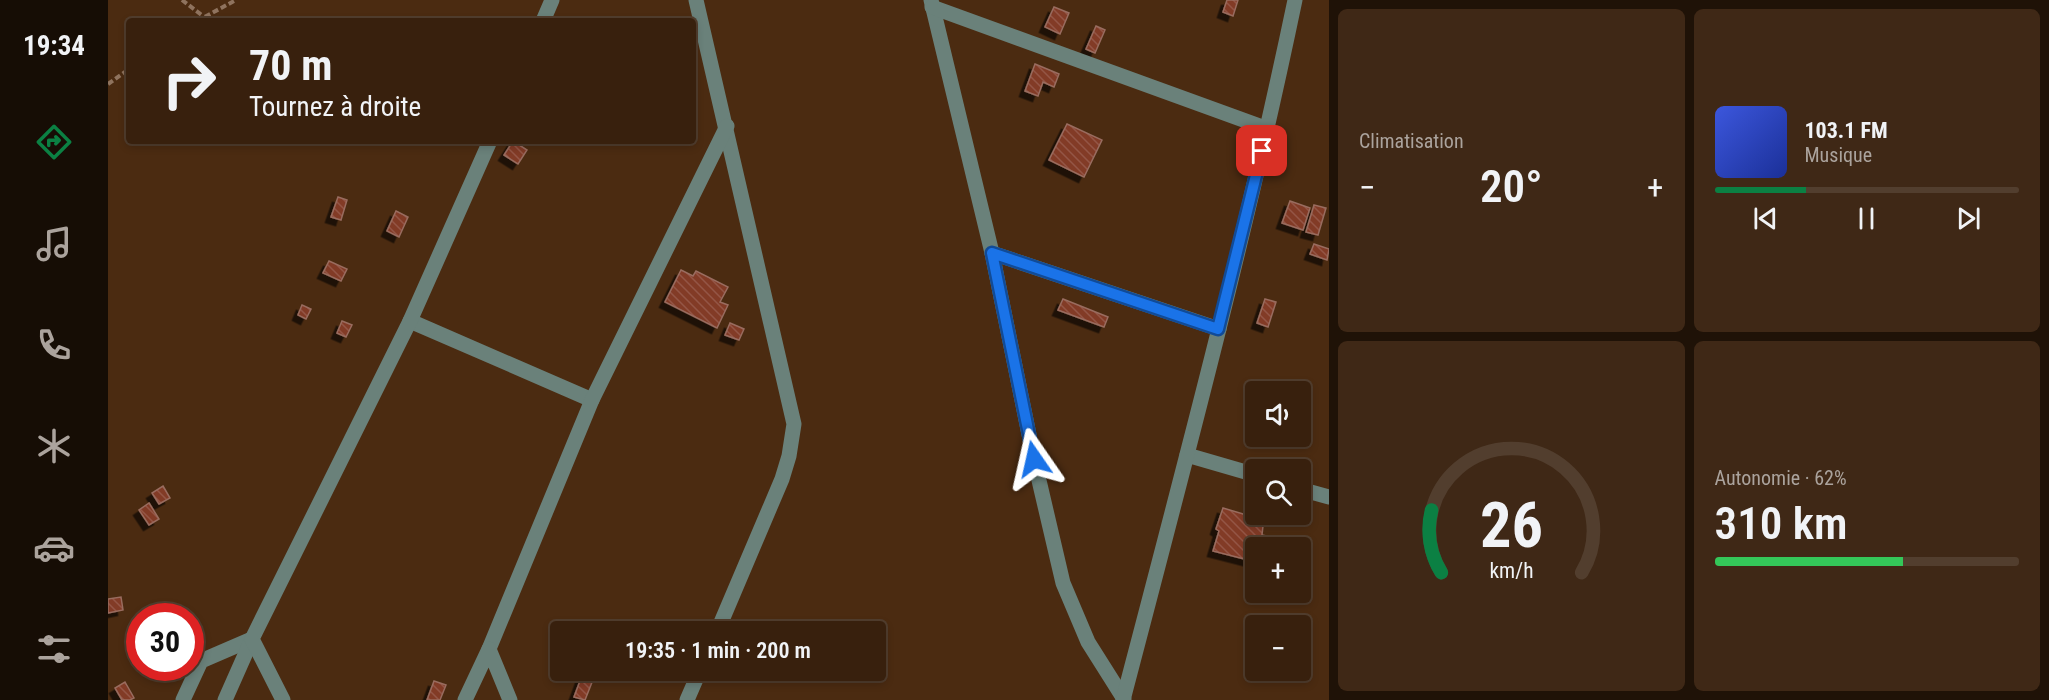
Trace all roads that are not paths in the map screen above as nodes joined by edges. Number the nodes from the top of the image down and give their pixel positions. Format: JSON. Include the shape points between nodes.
{"nodes":[{"id":1,"x":552,"y":0,"type":"edge"},
{"id":2,"x":696,"y":0,"type":"edge"},
{"id":3,"x":1295,"y":0,"type":"edge"},
{"id":4,"x":931,"y":4,"type":"edge"},
{"id":5,"x":544,"y":18,"type":"edge"},
{"id":6,"x":727,"y":126,"type":"junction"},
{"id":7,"x":1268,"y":129,"type":"junction"},
{"id":8,"x":489,"y":144,"type":"edge"},
{"id":9,"x":992,"y":253,"type":"junction"},
{"id":10,"x":410,"y":321,"type":"junction"},
{"id":11,"x":1218,"y":329,"type":"junction"},
{"id":12,"x":592,"y":400,"type":"junction"},
{"id":13,"x":1187,"y":455,"type":"junction"},
{"id":14,"x":1245,"y":472,"type":"edge"},
{"id":15,"x":1311,"y":492,"type":"edge"},
{"id":16,"x":1329,"y":497,"type":"edge"},
{"id":17,"x":722,"y":621,"type":"edge"},
{"id":18,"x":252,"y":639,"type":"junction"},
{"id":19,"x":489,"y":649,"type":"junction"},
{"id":20,"x":695,"y":681,"type":"edge"},
{"id":21,"x":183,"y":700,"type":"edge"},
{"id":22,"x":225,"y":700,"type":"edge"},
{"id":23,"x":283,"y":700,"type":"edge"},
{"id":24,"x":465,"y":700,"type":"edge"},
{"id":25,"x":510,"y":700,"type":"edge"},
{"id":26,"x":687,"y":700,"type":"edge"},
{"id":27,"x":1123,"y":700,"type":"edge"}],
"edges":[{"from":1,"to":5,"type":"street"},
{"from":2,"to":6,"type":"street"},
{"from":3,"to":7,"type":"street"},
{"from":4,"to":7,"type":"street"},
{"from":4,"to":9,"type":"street"},
{"from":6,"to":12,"type":"street"},
{"from":6,"to":17,"type":"street","via":[[794,424],[782,479]]},
{"from":7,"to":11,"type":"street"},
{"from":8,"to":10,"type":"street"},
{"from":9,"to":11,"type":"street"},
{"from":9,"to":27,"type":"street","via":[[1063,583],[1088,642]]},
{"from":10,"to":12,"type":"street"},
{"from":10,"to":18,"type":"street"},
{"from":11,"to":13,"type":"street"},
{"from":12,"to":19,"type":"street"},
{"from":13,"to":14,"type":"street"},
{"from":13,"to":27,"type":"street"},
{"from":15,"to":16,"type":"street"},
{"from":18,"to":21,"type":"street","via":[[201,661]]},
{"from":18,"to":22,"type":"street"},
{"from":18,"to":23,"type":"street"},
{"from":19,"to":24,"type":"street"},
{"from":19,"to":25,"type":"street"},
{"from":20,"to":26,"type":"street"}]}
